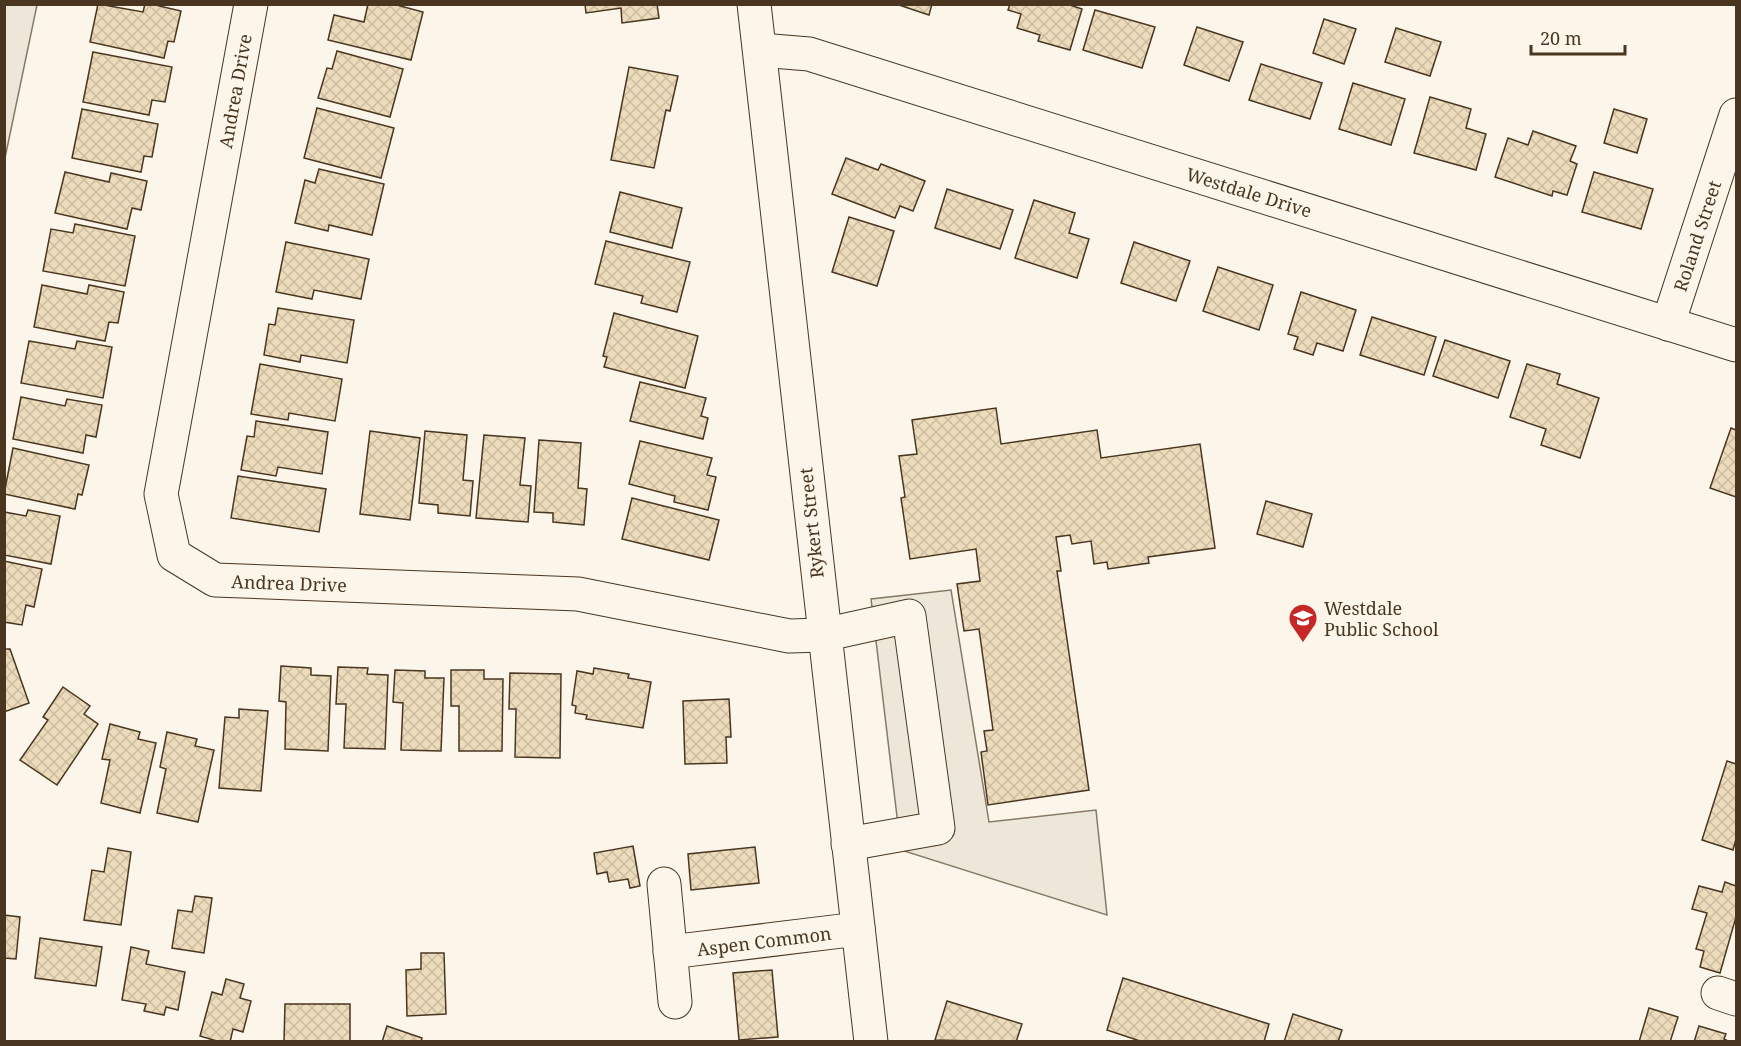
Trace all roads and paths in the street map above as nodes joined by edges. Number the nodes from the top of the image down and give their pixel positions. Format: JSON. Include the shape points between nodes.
{"nodes":[{"id":1,"x":251,"y":4,"type":"edge"},
{"id":2,"x":754,"y":4,"type":"edge"},
{"id":3,"x":760,"y":50,"type":"junction"},
{"id":4,"x":1737,"y":115,"type":"edge"},
{"id":5,"x":1668,"y":324,"type":"junction"},
{"id":6,"x":1737,"y":345,"type":"edge"},
{"id":7,"x":823,"y":635,"type":"junction"},
{"id":8,"x":848,"y":844,"type":"junction"},
{"id":9,"x":664,"y":884,"type":"dead end"},
{"id":10,"x":858,"y":929,"type":"junction"},
{"id":11,"x":670,"y":952,"type":"junction"},
{"id":12,"x":675,"y":1002,"type":"dead end"},
{"id":13,"x":871,"y":1041,"type":"edge"}],
"edges":[{"from":1,"to":7,"type":"street","name":"Andrea Drive","via":[[161,494],[174,555],[215,580],[578,594],[789,636]]},
{"from":2,"to":3,"type":"street","name":"Rykert Street"},
{"from":3,"to":5,"type":"street","name":"Westdale Drive","via":[[809,54]]},
{"from":3,"to":7,"type":"street","name":"Rykert Street"},
{"from":4,"to":5,"type":"street","name":"Roland Street"},
{"from":5,"to":6,"type":"street","name":"Westdale Drive"},
{"from":7,"to":8,"type":"street","name":"Rykert Street"},
{"from":7,"to":8,"type":"street","name":"Andrea Drive","via":[[909,616],[938,828]]},
{"from":8,"to":10,"type":"street","name":"Rykert Street"},
{"from":9,"to":11,"type":"street"},
{"from":10,"to":11,"type":"street","name":"Aspen Common"},
{"from":10,"to":13,"type":"street","name":"Rykert Street"},
{"from":11,"to":12,"type":"street"}]}
